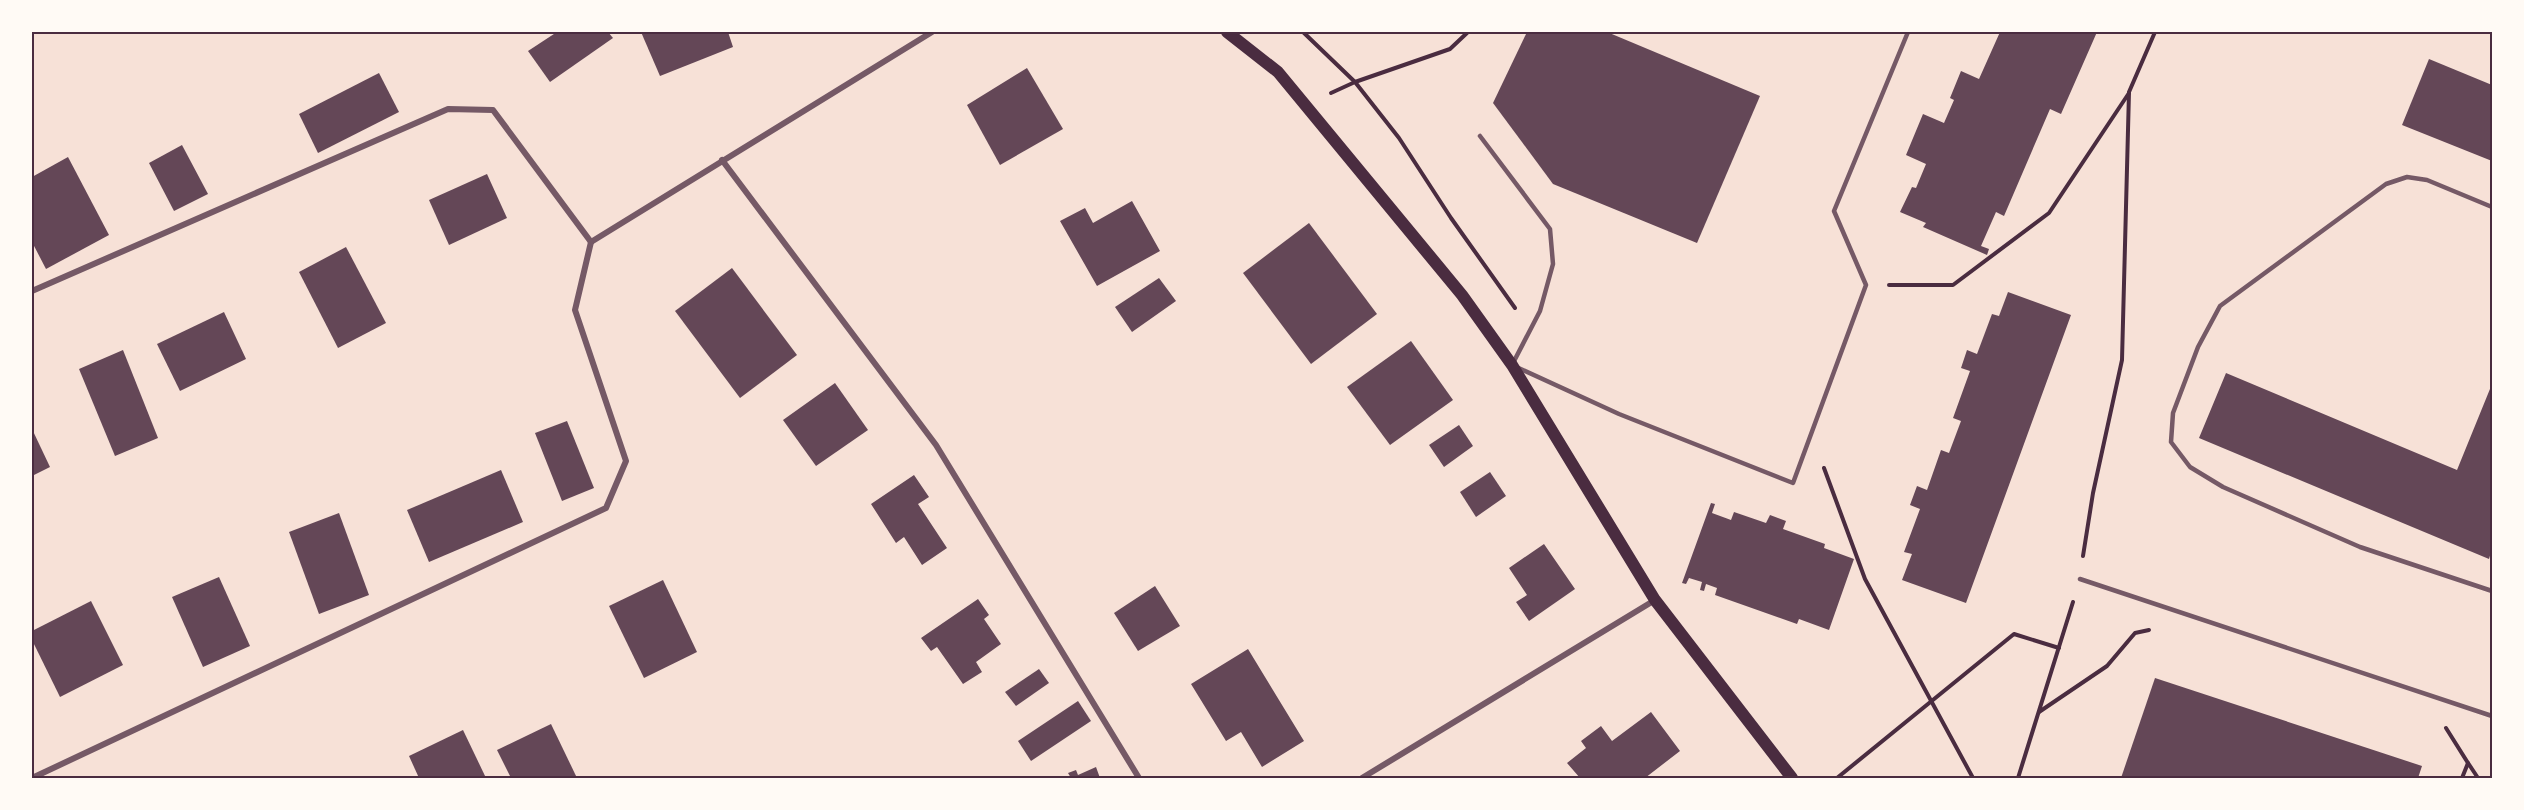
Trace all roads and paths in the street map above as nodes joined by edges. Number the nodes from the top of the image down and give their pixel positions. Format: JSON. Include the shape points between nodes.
{"nodes":[{"id":1,"x":932,"y":32,"type":"edge"},
{"id":2,"x":1227,"y":32,"type":"edge"},
{"id":3,"x":1468,"y":32,"type":"edge"},
{"id":4,"x":1908,"y":32,"type":"edge"},
{"id":5,"x":2155,"y":32,"type":"edge"},
{"id":6,"x":2129,"y":92,"type":"junction"},
{"id":7,"x":1306,"y":104,"type":"junction"},
{"id":8,"x":1480,"y":136,"type":"dead end"},
{"id":9,"x":722,"y":160,"type":"junction"},
{"id":10,"x":2493,"y":207,"type":"edge"},
{"id":11,"x":591,"y":242,"type":"junction"},
{"id":12,"x":1866,"y":285,"type":"junction"},
{"id":13,"x":32,"y":291,"type":"edge"},
{"id":14,"x":1512,"y":365,"type":"junction"},
{"id":15,"x":1811,"y":434,"type":"junction"},
{"id":16,"x":2080,"y":579,"type":"junction"},
{"id":17,"x":2493,"y":591,"type":"edge"},
{"id":18,"x":1655,"y":600,"type":"junction"},
{"id":19,"x":2157,"y":631,"type":"dead end"},
{"id":20,"x":2059,"y":648,"type":"junction"},
{"id":21,"x":1932,"y":702,"type":"junction"},
{"id":22,"x":2038,"y":712,"type":"junction"},
{"id":23,"x":2493,"y":716,"type":"edge"},
{"id":24,"x":2437,"y":725,"type":"dead end"},
{"id":25,"x":2468,"y":763,"type":"junction"},
{"id":26,"x":32,"y":778,"type":"edge"},
{"id":27,"x":1139,"y":778,"type":"edge"},
{"id":28,"x":1362,"y":778,"type":"edge"},
{"id":29,"x":1792,"y":778,"type":"edge"},
{"id":30,"x":1837,"y":778,"type":"edge"},
{"id":31,"x":1972,"y":778,"type":"edge"},
{"id":32,"x":2018,"y":778,"type":"edge"},
{"id":33,"x":2462,"y":778,"type":"edge"},
{"id":34,"x":2478,"y":778,"type":"edge"}],
"edges":[{"from":1,"to":9,"type":"street"},
{"from":2,"to":7,"type":"main road","via":[[1278,72]]},
{"from":3,"to":7,"type":"path","via":[[1450,49],[1355,82]]},
{"from":4,"to":12,"type":"lane","via":[[1834,211]]},
{"from":5,"to":6,"type":"path"},
{"from":6,"to":12,"type":"path","via":[[2049,213],[1953,285]]},
{"from":6,"to":16,"type":"path","via":[[2122,360],[2093,493]]},
{"from":7,"to":14,"type":"main road","via":[[1462,295]]},
{"from":8,"to":14,"type":"lane","via":[[1550,229],[1553,264],[1540,311]]},
{"from":9,"to":11,"type":"street"},
{"from":9,"to":27,"type":"street","via":[[936,445]]},
{"from":10,"to":17,"type":"lane","via":[[2427,180],[2407,177],[2386,184],[2220,306],[2198,347],[2173,413],[2171,442],[2190,467],[2223,488],[2360,547]]},
{"from":11,"to":13,"type":"street","via":[[493,110],[448,109]]},
{"from":11,"to":26,"type":"street","via":[[575,310],[626,461],[606,508]]},
{"from":12,"to":15,"type":"lane"},
{"from":14,"to":15,"type":"lane","via":[[1619,414],[1793,483]]},
{"from":14,"to":18,"type":"main road"},
{"from":15,"to":21,"type":"path","via":[[1865,579]]},
{"from":16,"to":20,"type":"path"},
{"from":16,"to":23,"type":"lane"},
{"from":18,"to":28,"type":"street"},
{"from":18,"to":29,"type":"main road"},
{"from":19,"to":22,"type":"path","via":[[2145,629],[2135,633],[2107,666]]},
{"from":20,"to":21,"type":"path","via":[[2014,634]]},
{"from":20,"to":22,"type":"path"},
{"from":21,"to":30,"type":"path"},
{"from":21,"to":31,"type":"path"},
{"from":22,"to":32,"type":"path"},
{"from":24,"to":25,"type":"path","via":[[2448,729]]},
{"from":25,"to":33,"type":"path"},
{"from":25,"to":34,"type":"path"}]}
